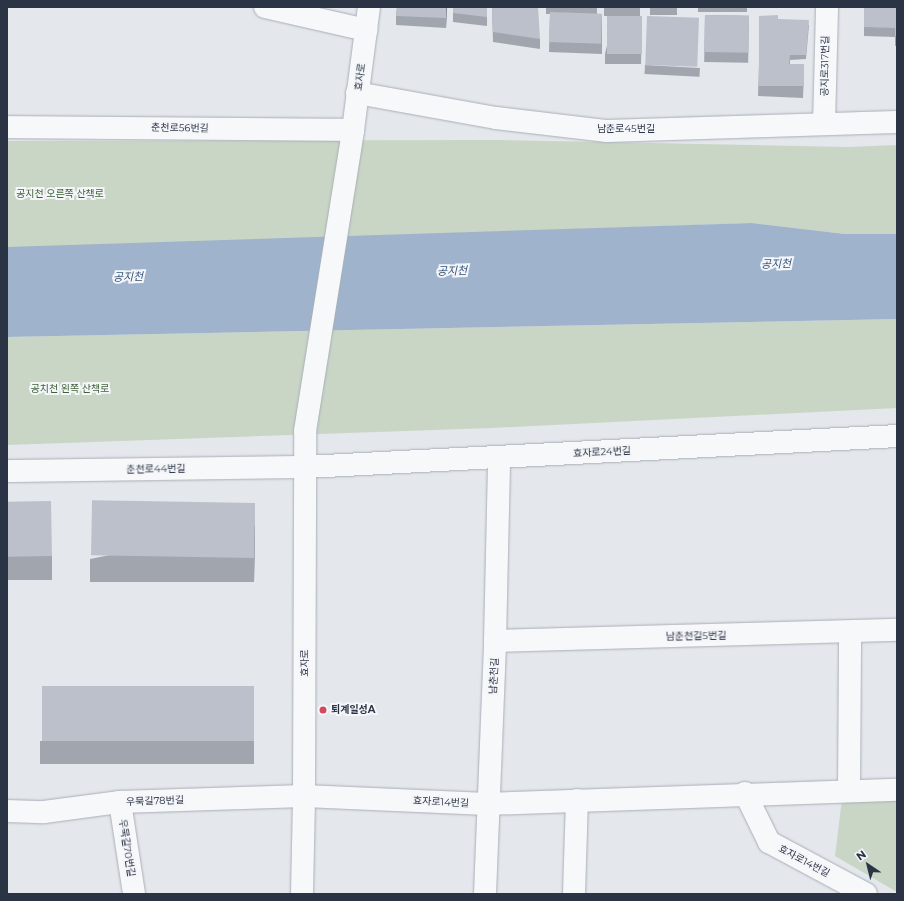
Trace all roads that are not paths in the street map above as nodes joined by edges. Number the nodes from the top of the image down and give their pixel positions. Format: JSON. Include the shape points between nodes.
{"nodes":[{"id":1,"x":265,"y":7,"type":"edge"},
{"id":2,"x":369,"y":7,"type":"edge"},
{"id":3,"x":827,"y":7,"type":"edge"},
{"id":4,"x":366,"y":30,"type":"junction"},
{"id":5,"x":357,"y":93,"type":"junction"},
{"id":6,"x":897,"y":122,"type":"edge"},
{"id":7,"x":824,"y":124,"type":"junction"},
{"id":8,"x":7,"y":127,"type":"edge"},
{"id":9,"x":351,"y":139,"type":"junction"},
{"id":10,"x":897,"y":436,"type":"edge"},
{"id":11,"x":499,"y":458,"type":"junction"},
{"id":12,"x":306,"y":467,"type":"junction"},
{"id":13,"x":7,"y":471,"type":"edge"},
{"id":14,"x":897,"y":630,"type":"edge"},
{"id":15,"x":850,"y":633,"type":"junction"},
{"id":16,"x":495,"y":641,"type":"junction"},
{"id":17,"x":897,"y":790,"type":"edge"},
{"id":18,"x":849,"y":791,"type":"junction"},
{"id":19,"x":746,"y":793,"type":"junction"},
{"id":20,"x":304,"y":796,"type":"junction"},
{"id":21,"x":577,"y":800,"type":"junction"},
{"id":22,"x":120,"y":802,"type":"junction"},
{"id":23,"x":487,"y":804,"type":"junction"},
{"id":24,"x":7,"y":811,"type":"edge"},
{"id":25,"x":134,"y":894,"type":"edge"},
{"id":26,"x":302,"y":894,"type":"edge"},
{"id":27,"x":485,"y":894,"type":"edge"},
{"id":28,"x":574,"y":894,"type":"edge"},
{"id":29,"x":866,"y":894,"type":"edge"}],
"edges":[{"from":1,"to":4,"type":"street"},
{"from":2,"to":4,"type":"street","name":"효자로"},
{"from":3,"to":7,"type":"street","name":"공지로317번길"},
{"from":4,"to":5,"type":"street","name":"효자로"},
{"from":5,"to":7,"type":"street","name":"남춘로45번길","via":[[496,118],[607,131]]},
{"from":5,"to":9,"type":"street","name":"효자로"},
{"from":6,"to":7,"type":"street","name":"남춘로45번길"},
{"from":8,"to":9,"type":"street","name":"춘천로56번길"},
{"from":9,"to":12,"type":"street","name":"효자로","via":[[305,431]]},
{"from":10,"to":11,"type":"street","name":"효자로24번길"},
{"from":11,"to":12,"type":"street","name":"효자로24번길"},
{"from":11,"to":16,"type":"street","name":"남춘천길"},
{"from":12,"to":13,"type":"street","name":"춘천로44번길"},
{"from":12,"to":20,"type":"street","name":"효자로"},
{"from":14,"to":15,"type":"street","name":"남춘천길5번길"},
{"from":15,"to":16,"type":"street","name":"남춘천길5번길"},
{"from":15,"to":18,"type":"street"},
{"from":16,"to":23,"type":"street","name":"남춘천길"},
{"from":17,"to":18,"type":"street","name":"효자로14번길"},
{"from":18,"to":19,"type":"street","name":"효자로14번길"},
{"from":19,"to":21,"type":"street","name":"효자로14번길"},
{"from":19,"to":29,"type":"street","name":"효자로14번길","via":[[769,842]]},
{"from":20,"to":22,"type":"street","name":"우묵길78번길"},
{"from":20,"to":23,"type":"street","name":"효자로14번길"},
{"from":20,"to":26,"type":"street","name":"효자로"},
{"from":21,"to":23,"type":"street","name":"효자로14번길"},
{"from":21,"to":28,"type":"street"},
{"from":22,"to":24,"type":"street","name":"우묵길78번길","via":[[44,812]]},
{"from":22,"to":25,"type":"street","name":"우묵길70번길"},
{"from":23,"to":27,"type":"street","name":"남춘천길"}]}
